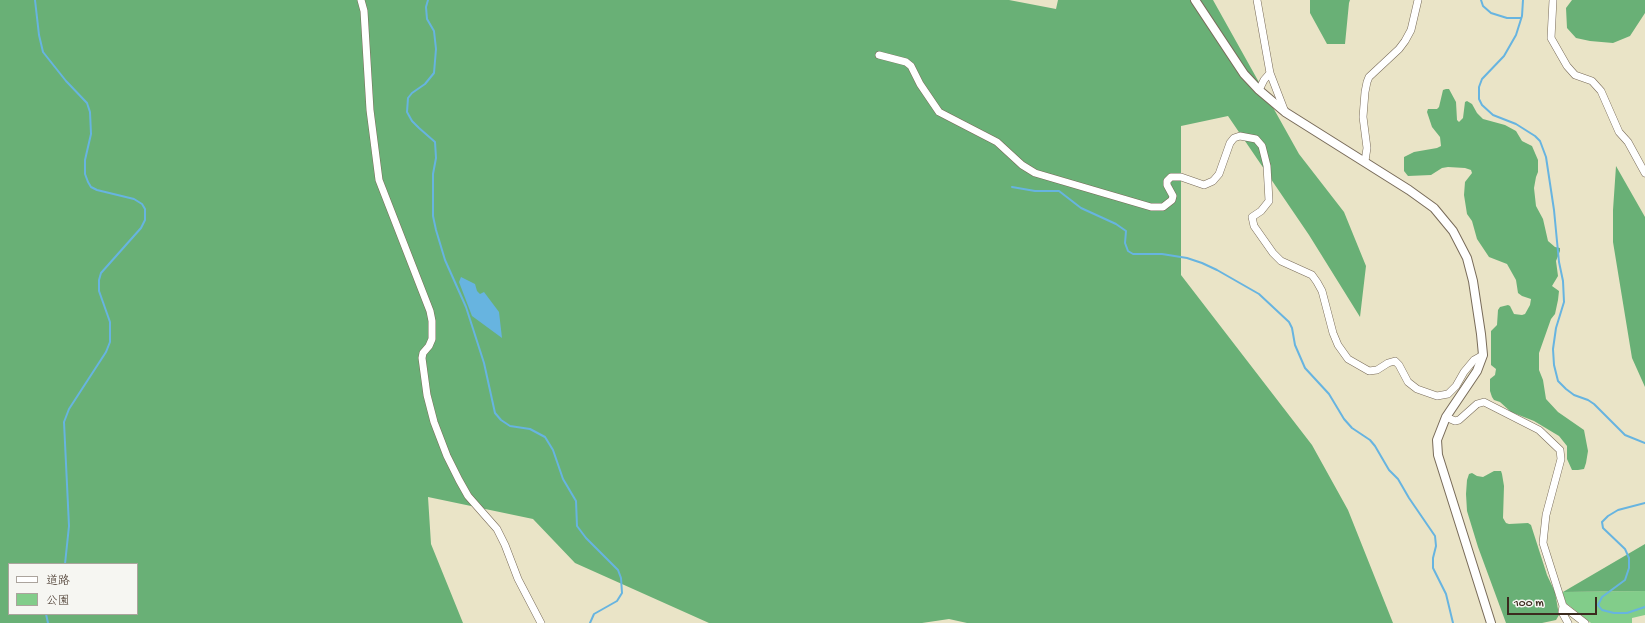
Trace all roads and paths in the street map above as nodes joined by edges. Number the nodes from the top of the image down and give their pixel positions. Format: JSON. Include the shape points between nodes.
{"nodes":[{"id":1,"x":361,"y":0,"type":"edge"},
{"id":2,"x":1195,"y":0,"type":"edge"},
{"id":3,"x":1257,"y":0,"type":"edge"},
{"id":4,"x":1418,"y":0,"type":"edge"},
{"id":5,"x":1552,"y":0,"type":"edge"},
{"id":6,"x":880,"y":55,"type":"dead end"},
{"id":7,"x":1270,"y":74,"type":"junction"},
{"id":8,"x":1258,"y":90,"type":"junction"},
{"id":9,"x":1285,"y":112,"type":"junction"},
{"id":10,"x":1365,"y":161,"type":"junction"},
{"id":11,"x":1645,"y":172,"type":"edge"},
{"id":12,"x":1482,"y":355,"type":"junction"},
{"id":13,"x":1446,"y":417,"type":"junction"},
{"id":14,"x":1563,"y":606,"type":"junction"},
{"id":15,"x":541,"y":623,"type":"edge"},
{"id":16,"x":1491,"y":623,"type":"edge"},
{"id":17,"x":1568,"y":623,"type":"edge"},
{"id":18,"x":1585,"y":623,"type":"edge"}],
"edges":[{"from":1,"to":15,"type":"street","via":[[379,180],[432,320],[432,339],[422,358],[426,395],[447,456],[459,480],[468,496],[497,529],[518,579]]},
{"from":2,"to":8,"type":"street","via":[[1244,74]]},
{"from":3,"to":7,"type":"street"},
{"from":4,"to":10,"type":"street","via":[[1411,30],[1405,40],[1367,82],[1363,117],[1367,148]]},
{"from":5,"to":11,"type":"street","via":[[1551,38],[1575,75],[1592,81],[1601,91],[1619,132]]},
{"from":6,"to":12,"type":"street","via":[[906,62],[911,66],[938,112],[996,142],[1035,173],[1151,207],[1163,207],[1172,200],[1173,196],[1167,185],[1171,177],[1181,177],[1204,185],[1213,181],[1223,164],[1230,143],[1240,136],[1256,139],[1262,146],[1265,156],[1269,201],[1252,217],[1254,226],[1281,261],[1312,275],[1317,282],[1333,333],[1348,359],[1369,371],[1395,361],[1408,382],[1417,390],[1437,396],[1448,394],[1474,360]]},
{"from":7,"to":8,"type":"street"},
{"from":7,"to":9,"type":"street"},
{"from":8,"to":9,"type":"street"},
{"from":9,"to":10,"type":"street"},
{"from":10,"to":12,"type":"street","via":[[1434,208],[1453,231],[1467,258],[1473,281]]},
{"from":12,"to":13,"type":"street","via":[[1477,371]]},
{"from":13,"to":14,"type":"street","via":[[1459,420],[1477,404],[1484,402],[1539,430],[1560,450],[1561,459],[1546,515],[1543,543]]},
{"from":13,"to":16,"type":"street","via":[[1437,440],[1438,455]]},
{"from":14,"to":17,"type":"street","via":[[1562,612]]},
{"from":14,"to":18,"type":"street"}]}
